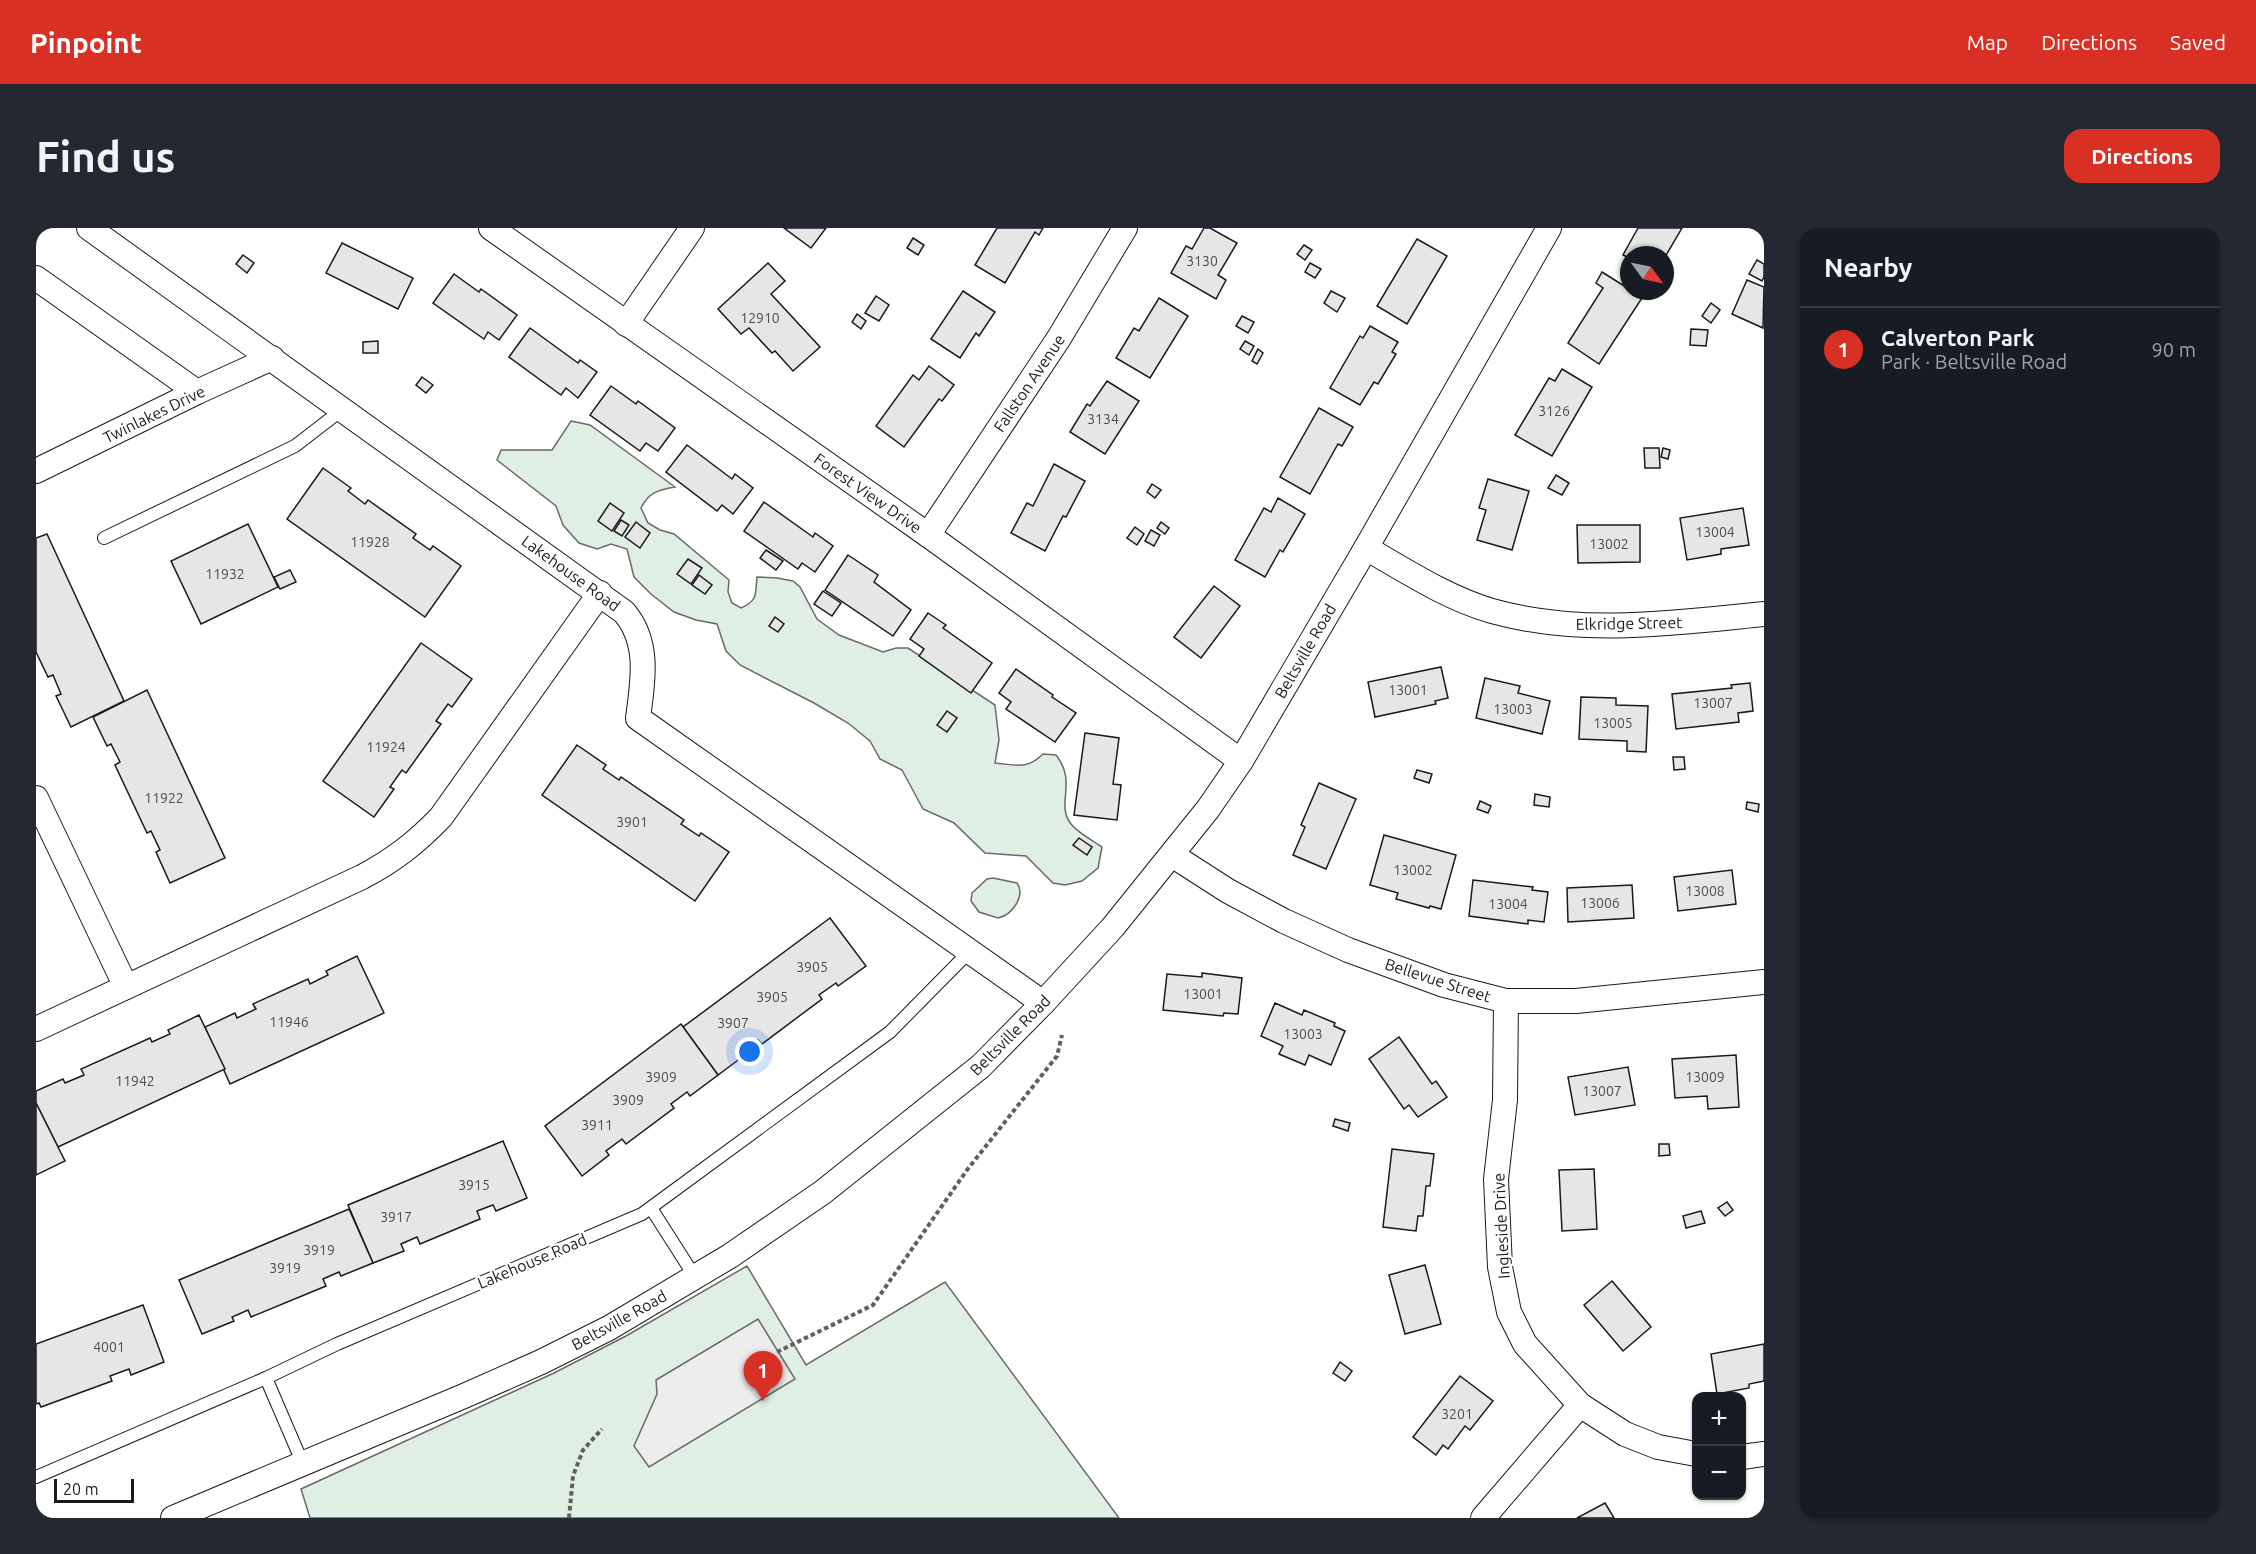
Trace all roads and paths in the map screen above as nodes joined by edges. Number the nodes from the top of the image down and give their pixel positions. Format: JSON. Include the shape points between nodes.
{"nodes":[{"id":1,"x":89,"y":228,"type":"edge"},
{"id":2,"x":491,"y":228,"type":"edge"},
{"id":3,"x":692,"y":228,"type":"edge"},
{"id":4,"x":1125,"y":228,"type":"edge"},
{"id":5,"x":1549,"y":228,"type":"edge"},
{"id":6,"x":36,"y":279,"type":"edge"},
{"id":7,"x":626,"y":324,"type":"junction"},
{"id":8,"x":272,"y":358,"type":"junction"},
{"id":9,"x":198,"y":392,"type":"junction"},
{"id":10,"x":343,"y":409,"type":"junction"},
{"id":11,"x":36,"y":471,"type":"edge"},
{"id":12,"x":928,"y":535,"type":"junction"},
{"id":13,"x":104,"y":538,"type":"dead end"},
{"id":14,"x":1366,"y":548,"type":"junction"},
{"id":15,"x":600,"y":593,"type":"junction"},
{"id":16,"x":1764,"y":614,"type":"edge"},
{"id":17,"x":1241,"y":762,"type":"junction"},
{"id":18,"x":36,"y":798,"type":"edge"},
{"id":19,"x":1172,"y":855,"type":"junction"},
{"id":20,"x":970,"y":951,"type":"junction"},
{"id":21,"x":1764,"y":982,"type":"edge"},
{"id":22,"x":126,"y":987,"type":"junction"},
{"id":23,"x":1506,"y":1001,"type":"junction"},
{"id":24,"x":1043,"y":1003,"type":"junction"},
{"id":25,"x":36,"y":1029,"type":"edge"},
{"id":26,"x":1062,"y":1035,"type":"dead end"},
{"id":27,"x":651,"y":1208,"type":"junction"},
{"id":28,"x":695,"y":1277,"type":"junction"},
{"id":29,"x":777,"y":1352,"type":"dead end"},
{"id":30,"x":266,"y":1378,"type":"junction"},
{"id":31,"x":1580,"y":1405,"type":"junction"},
{"id":32,"x":602,"y":1429,"type":"dead end"},
{"id":33,"x":1692,"y":1453,"type":"edge"},
{"id":34,"x":1764,"y":1454,"type":"edge"},
{"id":35,"x":1746,"y":1456,"type":"edge"},
{"id":36,"x":303,"y":1464,"type":"junction"},
{"id":37,"x":36,"y":1477,"type":"edge"},
{"id":38,"x":173,"y":1518,"type":"edge"},
{"id":39,"x":569,"y":1518,"type":"edge"},
{"id":40,"x":1483,"y":1518,"type":"edge"}],
"edges":[{"from":1,"to":8,"type":"street","name":"Lakehouse Road"},
{"from":2,"to":7,"type":"street","name":"Forest View Drive"},
{"from":3,"to":7,"type":"street"},
{"from":4,"to":12,"type":"street","name":"Fallston Avenue","via":[[1059,339]]},
{"from":5,"to":14,"type":"street","name":"Beltsville Road"},
{"from":6,"to":9,"type":"street"},
{"from":7,"to":12,"type":"street","name":"Forest View Drive"},
{"from":8,"to":9,"type":"street","name":"Twinlakes Drive"},
{"from":8,"to":10,"type":"street","name":"Lakehouse Road"},
{"from":9,"to":11,"type":"street","name":"Twinlakes Drive"},
{"from":10,"to":13,"type":"lane","via":[[295,446]]},
{"from":10,"to":15,"type":"street","name":"Lakehouse Road"},
{"from":12,"to":17,"type":"street","name":"Forest View Drive"},
{"from":14,"to":16,"type":"street","name":"Elkridge Street","via":[[1467,602],[1524,618],[1578,626],[1641,625]]},
{"from":14,"to":17,"type":"street","name":"Beltsville Road"},
{"from":15,"to":20,"type":"street","name":"Lakehouse Road","via":[[624,612],[639,635],[643,679],[638,718]]},
{"from":15,"to":22,"type":"street","via":[[441,817],[416,843],[362,877]]},
{"from":17,"to":19,"type":"street","name":"Beltsville Road"},
{"from":18,"to":22,"type":"street"},
{"from":19,"to":23,"type":"street","name":"Bellevue Street","via":[[1228,891],[1348,950],[1444,985]]},
{"from":19,"to":24,"type":"street","name":"Beltsville Road"},
{"from":20,"to":24,"type":"street","name":"Lakehouse Road"},
{"from":20,"to":27,"type":"lane","name":"Lakehouse Road","via":[[890,1032]]},
{"from":21,"to":23,"type":"street","name":"Bellevue Street","via":[[1576,1001]]},
{"from":22,"to":25,"type":"street"},
{"from":23,"to":31,"type":"street","name":"Ingleside Drive","via":[[1505,1100],[1496,1179],[1500,1267],[1509,1312],[1525,1344]]},
{"from":24,"to":28,"type":"street","name":"Beltsville Road","via":[[981,1066],[907,1127],[823,1192]]},
{"from":26,"to":29,"type":"path","via":[[1057,1056],[967,1170],[873,1305]]},
{"from":27,"to":28,"type":"lane"},
{"from":27,"to":30,"type":"lane","name":"Lakehouse Road"},
{"from":28,"to":36,"type":"street","name":"Beltsville Road","via":[[609,1328],[541,1362]]},
{"from":30,"to":36,"type":"lane"},
{"from":30,"to":37,"type":"lane","name":"Lakehouse Road"},
{"from":31,"to":33,"type":"street","name":"Ingleside Drive","via":[[1625,1434],[1658,1447]]},
{"from":31,"to":40,"type":"street"},
{"from":32,"to":39,"type":"path","via":[[583,1450],[573,1476]]},
{"from":34,"to":35,"type":"street"},
{"from":36,"to":38,"type":"street","name":"Beltsville Road"}]}
